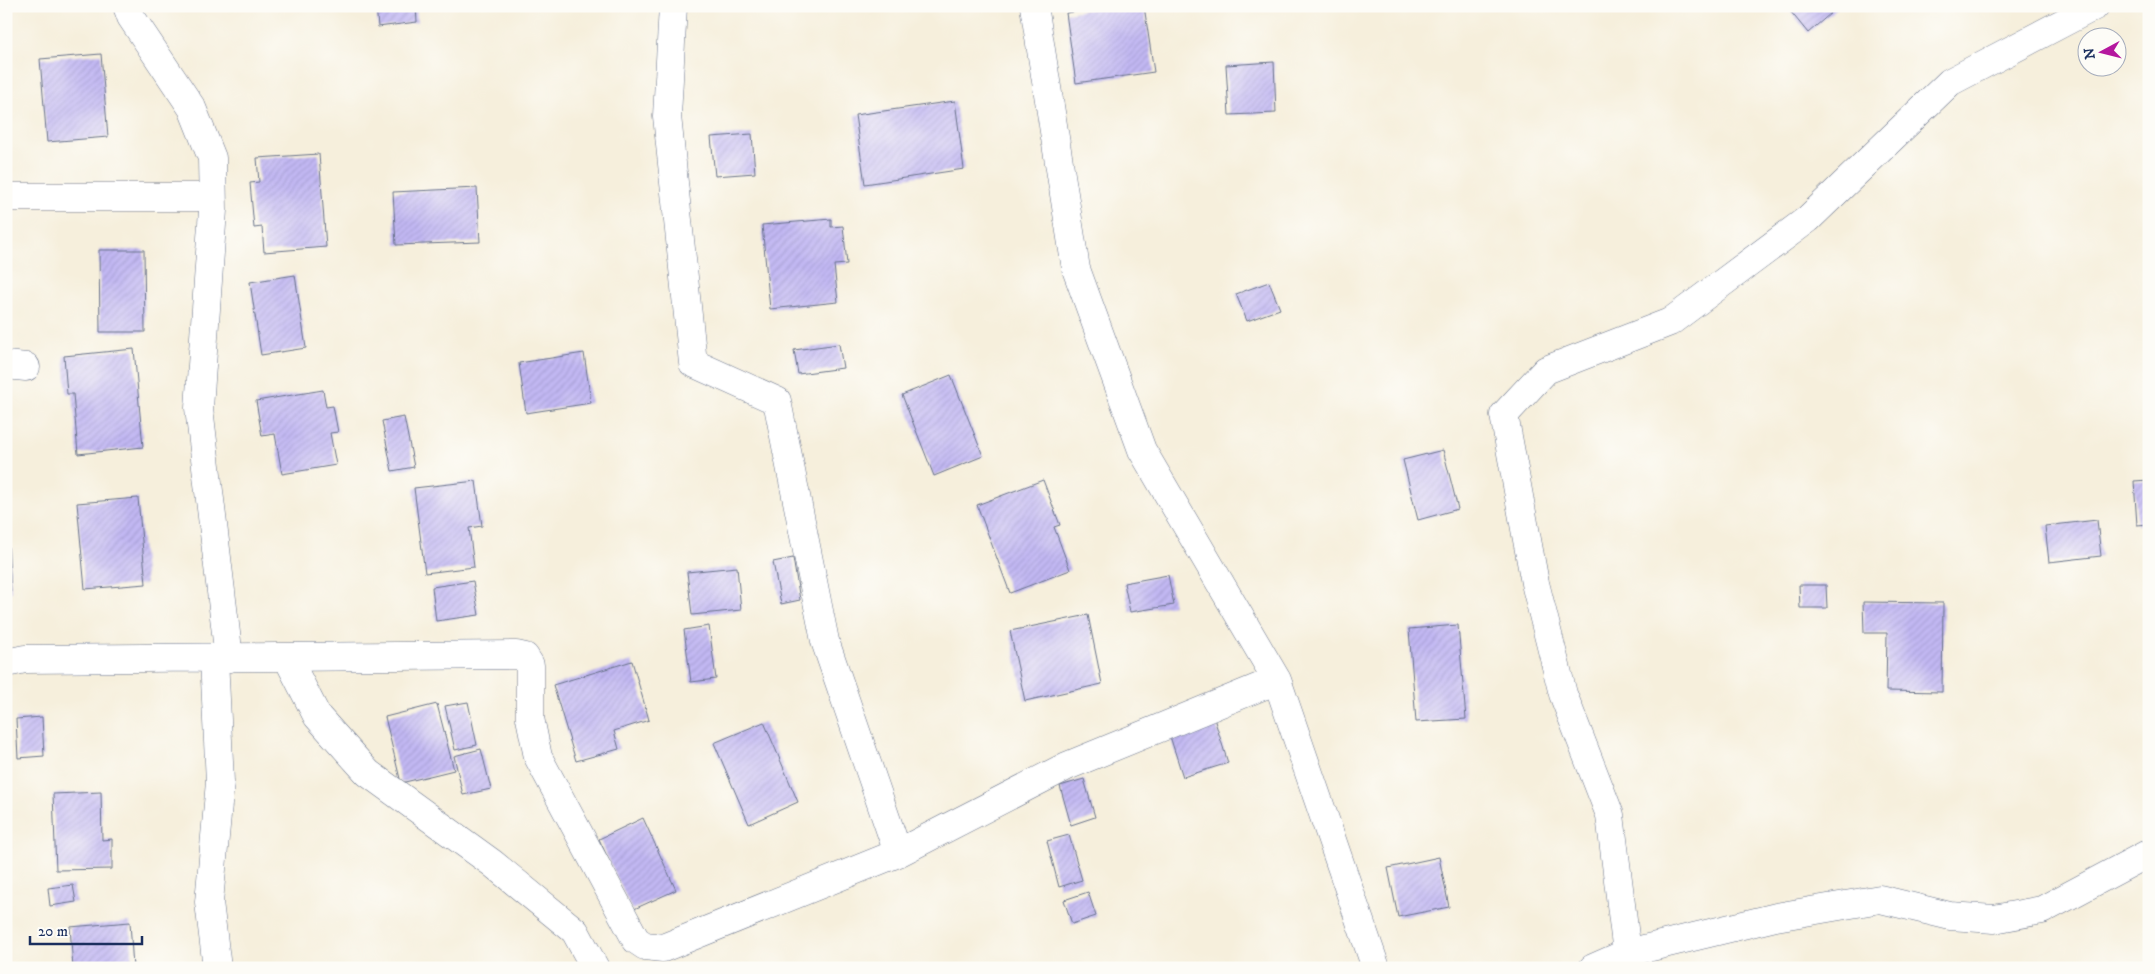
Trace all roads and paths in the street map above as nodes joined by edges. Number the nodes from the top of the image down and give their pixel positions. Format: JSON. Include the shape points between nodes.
{"nodes":[{"id":1,"x":127,"y":6,"type":"edge"},
{"id":2,"x":673,"y":6,"type":"edge"},
{"id":3,"x":1034,"y":6,"type":"edge"},
{"id":4,"x":2096,"y":6,"type":"edge"},
{"id":5,"x":6,"y":197,"type":"edge"},
{"id":6,"x":212,"y":197,"type":"junction"},
{"id":7,"x":287,"y":657,"type":"junction"},
{"id":8,"x":222,"y":658,"type":"junction"},
{"id":9,"x":6,"y":663,"type":"edge"},
{"id":10,"x":1277,"y":680,"type":"junction"},
{"id":11,"x":898,"y":853,"type":"junction"},
{"id":12,"x":2149,"y":854,"type":"edge"},
{"id":13,"x":1627,"y":953,"type":"junction"},
{"id":14,"x":217,"y":968,"type":"edge"},
{"id":15,"x":596,"y":968,"type":"edge"},
{"id":16,"x":1376,"y":968,"type":"edge"},
{"id":17,"x":1594,"y":968,"type":"edge"}],
"edges":[{"from":1,"to":6,"type":"street","via":[[131,17],[192,108],[212,158]]},
{"from":2,"to":11,"type":"street","via":[[668,116],[693,364],[777,401],[825,641]]},
{"from":3,"to":10,"type":"street","via":[[1076,269],[1142,450]]},
{"from":4,"to":13,"type":"street","via":[[1950,82],[1808,218],[1670,322],[1546,370],[1504,415],[1535,583],[1563,694],[1610,815]]},
{"from":5,"to":6,"type":"street"},
{"from":6,"to":8,"type":"street","via":[[199,408]]},
{"from":7,"to":8,"type":"street"},
{"from":7,"to":11,"type":"street","via":[[525,657],[530,665],[530,718],[538,757],[636,940],[645,946],[663,948]]},
{"from":7,"to":15,"type":"street","via":[[317,716],[368,773],[492,863],[575,931]]},
{"from":8,"to":9,"type":"street","via":[[25,660]]},
{"from":8,"to":14,"type":"street","via":[[220,782],[209,902]]},
{"from":10,"to":11,"type":"street","via":[[1067,766]]},
{"from":10,"to":16,"type":"street"},
{"from":12,"to":13,"type":"street","via":[[2042,910],[1994,919],[1950,916],[1880,899],[1776,917]]},
{"from":13,"to":17,"type":"street"}]}
